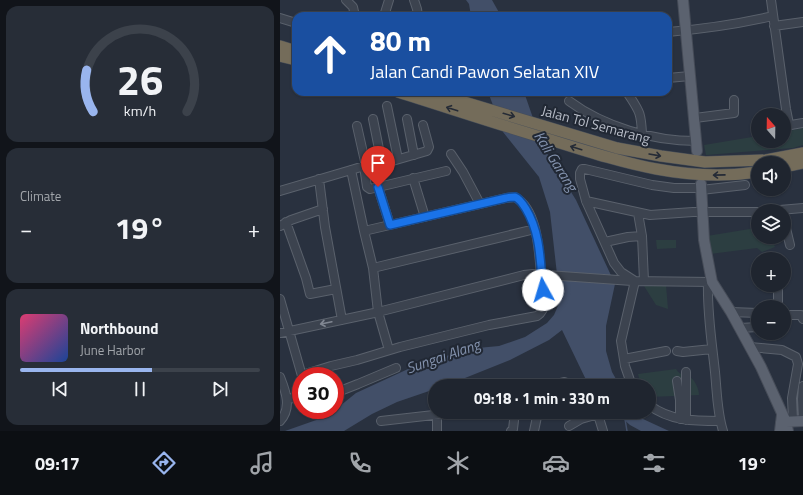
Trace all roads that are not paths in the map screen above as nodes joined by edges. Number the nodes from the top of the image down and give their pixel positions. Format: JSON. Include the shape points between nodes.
{"nodes":[{"id":1,"x":389,"y":0,"type":"edge"},
{"id":2,"x":414,"y":0,"type":"edge"},
{"id":3,"x":683,"y":0,"type":"edge"},
{"id":4,"x":771,"y":0,"type":"edge"},
{"id":5,"x":351,"y":1,"type":"edge"},
{"id":6,"x":354,"y":12,"type":"edge"},
{"id":7,"x":385,"y":12,"type":"edge"},
{"id":8,"x":417,"y":12,"type":"edge"},
{"id":9,"x":772,"y":16,"type":"junction"},
{"id":10,"x":280,"y":18,"type":"edge"},
{"id":11,"x":292,"y":22,"type":"edge"},
{"id":12,"x":803,"y":22,"type":"edge"},
{"id":13,"x":774,"y":26,"type":"junction"},
{"id":14,"x":686,"y":31,"type":"junction"},
{"id":15,"x":672,"y":32,"type":"edge"},
{"id":16,"x":280,"y":46,"type":"edge"},
{"id":17,"x":292,"y":50,"type":"edge"},
{"id":18,"x":280,"y":56,"type":"edge"},
{"id":19,"x":292,"y":59,"type":"edge"},
{"id":20,"x":690,"y":76,"type":"junction"},
{"id":21,"x":672,"y":78,"type":"edge"},
{"id":22,"x":411,"y":96,"type":"edge"},
{"id":23,"x":444,"y":96,"type":"edge"},
{"id":24,"x":630,"y":96,"type":"edge"},
{"id":25,"x":734,"y":100,"type":"dead end"},
{"id":26,"x":569,"y":101,"type":"dead end"},
{"id":27,"x":387,"y":106,"type":"dead end"},
{"id":28,"x":694,"y":118,"type":"junction"},
{"id":29,"x":373,"y":119,"type":"dead end"},
{"id":30,"x":407,"y":119,"type":"dead end"},
{"id":31,"x":803,"y":123,"type":"edge"},
{"id":32,"x":423,"y":125,"type":"dead end"},
{"id":33,"x":357,"y":126,"type":"dead end"},
{"id":34,"x":642,"y":134,"type":"junction"},
{"id":35,"x":697,"y":146,"type":"joint"},
{"id":36,"x":803,"y":153,"type":"edge"},
{"id":37,"x":451,"y":154,"type":"dead end"},
{"id":38,"x":414,"y":155,"type":"junction"},
{"id":39,"x":398,"y":159,"type":"junction"},
{"id":40,"x":803,"y":163,"type":"edge"},
{"id":41,"x":382,"y":164,"type":"junction"},
{"id":42,"x":365,"y":166,"type":"junction"},
{"id":43,"x":791,"y":166,"type":"edge"},
{"id":44,"x":351,"y":170,"type":"junction"},
{"id":45,"x":446,"y":171,"type":"dead end"},
{"id":46,"x":751,"y":173,"type":"edge"},
{"id":47,"x":413,"y":178,"type":"junction"},
{"id":48,"x":319,"y":179,"type":"junction"},
{"id":49,"x":744,"y":185,"type":"dead end"},
{"id":50,"x":378,"y":187,"type":"junction"},
{"id":51,"x":701,"y":187,"type":"junction"},
{"id":52,"x":280,"y":191,"type":"edge"},
{"id":53,"x":586,"y":200,"type":"junction"},
{"id":54,"x":480,"y":204,"type":"junction"},
{"id":55,"x":803,"y":208,"type":"edge"},
{"id":56,"x":323,"y":209,"type":"junction"},
{"id":57,"x":791,"y":209,"type":"edge"},
{"id":58,"x":751,"y":212,"type":"edge"},
{"id":59,"x":638,"y":213,"type":"junction"},
{"id":60,"x":703,"y":213,"type":"junction"},
{"id":61,"x":425,"y":217,"type":"junction"},
{"id":62,"x":283,"y":224,"type":"edge"},
{"id":63,"x":390,"y":225,"type":"junction"},
{"id":64,"x":535,"y":229,"type":"junction"},
{"id":65,"x":364,"y":231,"type":"junction"},
{"id":66,"x":642,"y":236,"type":"junction"},
{"id":67,"x":605,"y":242,"type":"junction"},
{"id":68,"x":373,"y":268,"type":"junction"},
{"id":69,"x":542,"y":273,"type":"junction"},
{"id":70,"x":630,"y":281,"type":"junction"},
{"id":71,"x":644,"y":282,"type":"junction"},
{"id":72,"x":710,"y":282,"type":"junction"},
{"id":73,"x":336,"y":289,"type":"junction"},
{"id":74,"x":280,"y":298,"type":"edge"},
{"id":75,"x":378,"y":312,"type":"junction"},
{"id":76,"x":731,"y":312,"type":"junction"},
{"id":77,"x":751,"y":313,"type":"edge"},
{"id":78,"x":791,"y":315,"type":"edge"},
{"id":79,"x":803,"y":318,"type":"edge"},
{"id":80,"x":342,"y":320,"type":"junction"},
{"id":81,"x":751,"y":327,"type":"edge"},
{"id":82,"x":740,"y":328,"type":"junction"},
{"id":83,"x":289,"y":331,"type":"junction"},
{"id":84,"x":280,"y":333,"type":"edge"},
{"id":85,"x":750,"y":347,"type":"junction"},
{"id":86,"x":712,"y":349,"type":"junction"},
{"id":87,"x":389,"y":350,"type":"junction"},
{"id":88,"x":666,"y":351,"type":"dead end"},
{"id":89,"x":678,"y":351,"type":"dead end"},
{"id":90,"x":624,"y":359,"type":"junction"},
{"id":91,"x":300,"y":367,"type":"edge"},
{"id":92,"x":328,"y":367,"type":"edge"},
{"id":93,"x":396,"y":368,"type":"dead end"},
{"id":94,"x":686,"y":372,"type":"dead end"},
{"id":95,"x":280,"y":377,"type":"edge"},
{"id":96,"x":630,"y":379,"type":"edge"},
{"id":97,"x":677,"y":381,"type":"dead end"},
{"id":98,"x":803,"y":386,"type":"edge"},
{"id":99,"x":344,"y":389,"type":"edge"},
{"id":100,"x":287,"y":399,"type":"junction"},
{"id":101,"x":292,"y":399,"type":"edge"},
{"id":102,"x":656,"y":410,"type":"edge"},
{"id":103,"x":428,"y":416,"type":"edge"},
{"id":104,"x":436,"y":419,"type":"edge"},
{"id":105,"x":514,"y":419,"type":"edge"},
{"id":106,"x":537,"y":419,"type":"edge"},
{"id":107,"x":577,"y":419,"type":"edge"},
{"id":108,"x":599,"y":419,"type":"edge"},
{"id":109,"x":683,"y":419,"type":"junction"},
{"id":110,"x":280,"y":421,"type":"edge"},
{"id":111,"x":381,"y":421,"type":"dead end"},
{"id":112,"x":720,"y":421,"type":"junction"},
{"id":113,"x":788,"y":424,"type":"edge"},
{"id":114,"x":569,"y":426,"type":"dead end"},
{"id":115,"x":437,"y":431,"type":"edge"},
{"id":116,"x":511,"y":431,"type":"edge"},
{"id":117,"x":534,"y":431,"type":"edge"},
{"id":118,"x":602,"y":431,"type":"edge"},
{"id":119,"x":723,"y":431,"type":"edge"}],
"edges":[{"from":1,"to":7,"type":"street"},
{"from":2,"to":8,"type":"street"},
{"from":3,"to":14,"type":"main road"},
{"from":4,"to":9,"type":"street"},
{"from":5,"to":6,"type":"street"},
{"from":9,"to":13,"type":"street"},
{"from":9,"to":14,"type":"street"},
{"from":10,"to":11,"type":"street"},
{"from":12,"to":13,"type":"street"},
{"from":13,"to":31,"type":"street","via":[[789,124]]},
{"from":14,"to":15,"type":"street"},
{"from":14,"to":20,"type":"main road"},
{"from":16,"to":17,"type":"highway"},
{"from":18,"to":19,"type":"highway"},
{"from":20,"to":21,"type":"street"},
{"from":20,"to":28,"type":"main road"},
{"from":46,"to":22,"type":"highway","name":"Jalan Tol Semarang","one_way":true,"via":[[706,176],[661,171],[614,160]]},
{"from":23,"to":36,"type":"highway","name":"Jalan Tol Semarang","one_way":true,"via":[[617,148],[661,156],[705,162],[766,160]]},
{"from":24,"to":34,"type":"street","via":[[641,116]]},
{"from":25,"to":28,"type":"street","via":[[734,112]]},
{"from":26,"to":34,"type":"street","via":[[604,121]]},
{"from":27,"to":39,"type":"street"},
{"from":28,"to":35,"type":"main road"},
{"from":29,"to":41,"type":"street"},
{"from":30,"to":38,"type":"street"},
{"from":32,"to":38,"type":"street","via":[[429,149]]},
{"from":33,"to":42,"type":"street"},
{"from":34,"to":35,"type":"street"},
{"from":37,"to":54,"type":"street","via":[[464,172]]},
{"from":38,"to":39,"type":"street"},
{"from":39,"to":41,"type":"street"},
{"from":40,"to":43,"type":"highway"},
{"from":41,"to":42,"type":"street"},
{"from":42,"to":44,"type":"street"},
{"from":42,"to":50,"type":"street","via":[[368,188]]},
{"from":44,"to":48,"type":"street"},
{"from":44,"to":65,"type":"street"},
{"from":45,"to":47,"type":"street"},
{"from":47,"to":50,"type":"street"},
{"from":47,"to":61,"type":"street"},
{"from":48,"to":52,"type":"street"},
{"from":48,"to":56,"type":"street"},
{"from":49,"to":51,"type":"street"},
{"from":50,"to":63,"type":"street"},
{"from":51,"to":53,"type":"street","via":[[674,188],[652,185],[585,169],[581,171],[580,179]]},
{"from":51,"to":60,"type":"main road"},
{"from":53,"to":59,"type":"street"},
{"from":53,"to":67,"type":"street"},
{"from":54,"to":61,"type":"street"},
{"from":54,"to":64,"type":"street","via":[[515,197],[523,204]]},
{"from":55,"to":57,"type":"street"},
{"from":56,"to":62,"type":"street"},
{"from":56,"to":73,"type":"street"},
{"from":58,"to":60,"type":"street"},
{"from":59,"to":60,"type":"street"},
{"from":59,"to":66,"type":"street"},
{"from":60,"to":72,"type":"main road"},
{"from":61,"to":63,"type":"street"},
{"from":62,"to":73,"type":"street","via":[[306,278],[310,294]]},
{"from":63,"to":65,"type":"street"},
{"from":64,"to":68,"type":"street"},
{"from":64,"to":69,"type":"street","via":[[540,247]]},
{"from":65,"to":68,"type":"street"},
{"from":66,"to":67,"type":"street"},
{"from":66,"to":71,"type":"street"},
{"from":67,"to":70,"type":"street","via":[[618,269]]},
{"from":68,"to":75,"type":"street"},
{"from":69,"to":70,"type":"street"},
{"from":69,"to":75,"type":"street","via":[[524,275]]},
{"from":69,"to":87,"type":"street","via":[[544,306],[537,316]]},
{"from":70,"to":71,"type":"street"},
{"from":70,"to":90,"type":"street","via":[[621,341]]},
{"from":71,"to":72,"type":"street"},
{"from":72,"to":76,"type":"main road"},
{"from":72,"to":86,"type":"street","via":[[708,301]]},
{"from":73,"to":80,"type":"street"},
{"from":74,"to":83,"type":"street"},
{"from":75,"to":80,"type":"street"},
{"from":75,"to":87,"type":"street"},
{"from":76,"to":77,"type":"street"},
{"from":76,"to":82,"type":"main road"},
{"from":78,"to":79,"type":"street"},
{"from":80,"to":83,"type":"street","one_way":true},
{"from":81,"to":82,"type":"street"},
{"from":82,"to":85,"type":"main road"},
{"from":83,"to":84,"type":"street"},
{"from":83,"to":91,"type":"street"},
{"from":85,"to":113,"type":"main road"},
{"from":85,"to":113,"type":"street","via":[[782,350],[796,357],[798,364]]},
{"from":86,"to":89,"type":"street"},
{"from":86,"to":112,"type":"street"},
{"from":87,"to":92,"type":"street"},
{"from":88,"to":90,"type":"street"},
{"from":90,"to":96,"type":"street"},
{"from":93,"to":99,"type":"street"},
{"from":94,"to":109,"type":"street"},
{"from":95,"to":100,"type":"street"},
{"from":97,"to":109,"type":"street"},
{"from":98,"to":113,"type":"street","via":[[802,399]]},
{"from":100,"to":101,"type":"street"},
{"from":100,"to":110,"type":"street","via":[[287,410]]},
{"from":102,"to":109,"type":"street"},
{"from":103,"to":111,"type":"street"},
{"from":104,"to":115,"type":"street"},
{"from":105,"to":116,"type":"street"},
{"from":106,"to":117,"type":"street"},
{"from":107,"to":114,"type":"street"},
{"from":108,"to":118,"type":"street"},
{"from":109,"to":112,"type":"street"},
{"from":112,"to":119,"type":"street"}]}
